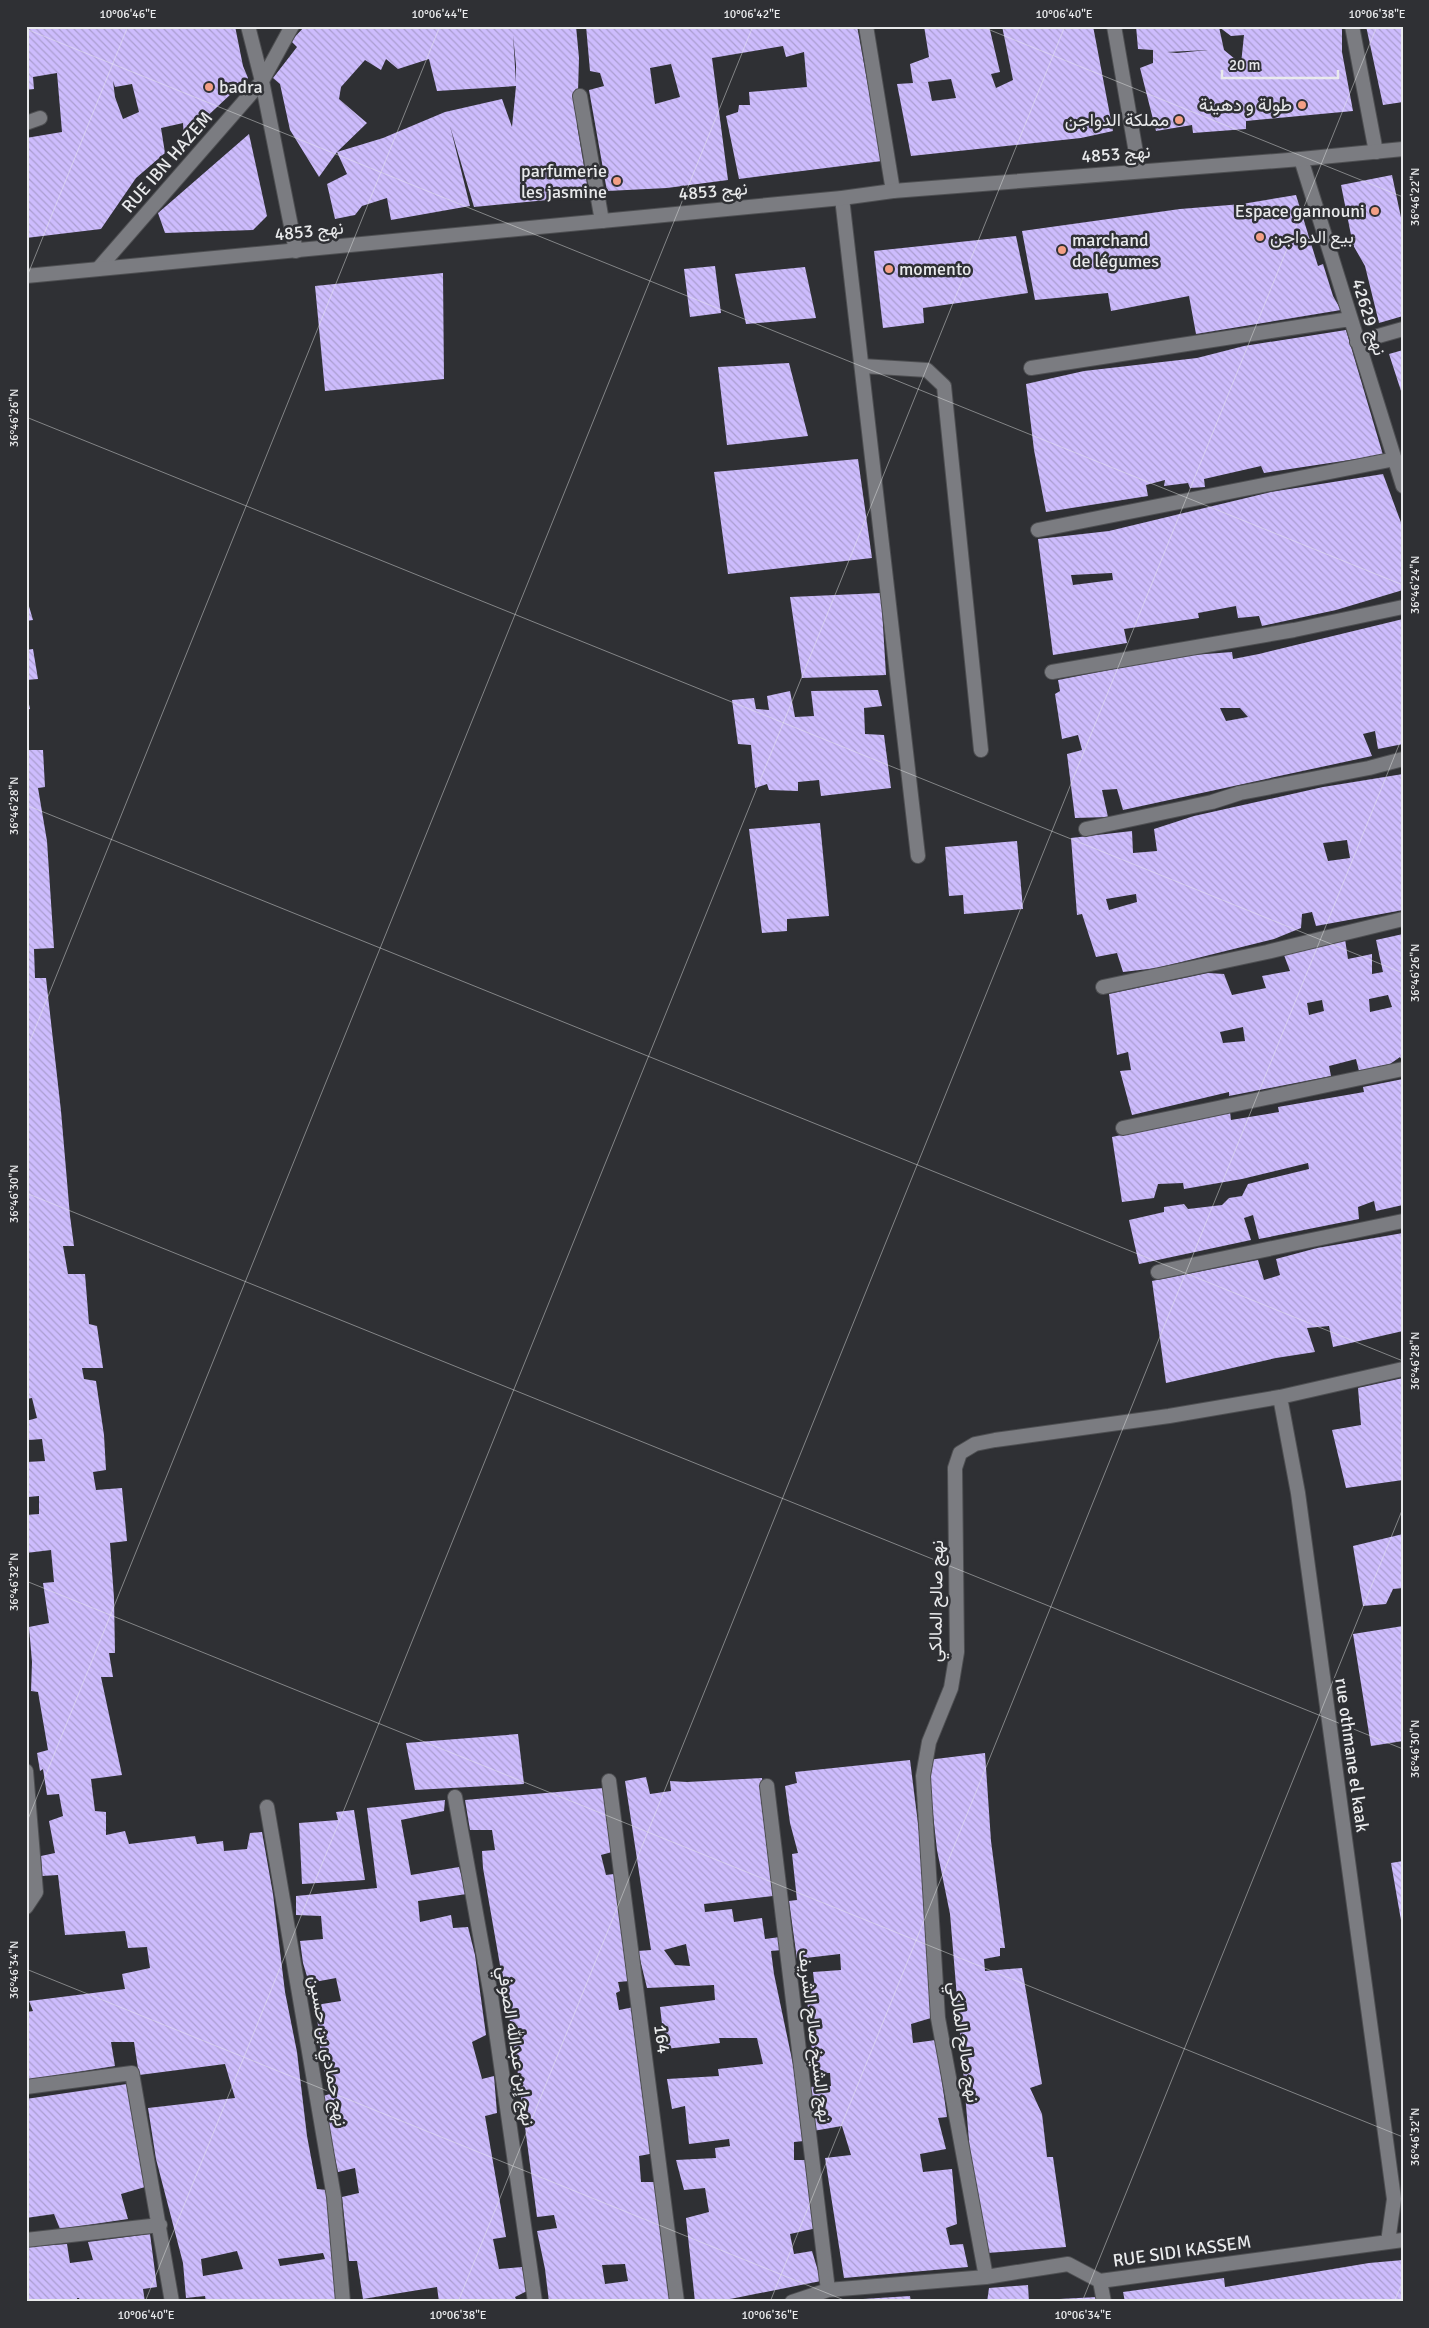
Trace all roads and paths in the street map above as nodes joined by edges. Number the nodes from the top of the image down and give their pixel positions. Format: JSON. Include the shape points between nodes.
{"nodes":[{"id":1,"x":248,"y":26,"type":"edge"},
{"id":2,"x":292,"y":26,"type":"edge"},
{"id":3,"x":866,"y":26,"type":"edge"},
{"id":4,"x":1114,"y":26,"type":"edge"},
{"id":5,"x":1352,"y":26,"type":"edge"},
{"id":6,"x":262,"y":81,"type":"junction"},
{"id":7,"x":580,"y":96,"type":"dead end"},
{"id":8,"x":40,"y":118,"type":"dead end"},
{"id":9,"x":26,"y":123,"type":"edge"},
{"id":10,"x":1403,"y":149,"type":"edge"},
{"id":11,"x":1376,"y":152,"type":"junction"},
{"id":12,"x":1300,"y":159,"type":"junction"},
{"id":13,"x":1139,"y":170,"type":"junction"},
{"id":14,"x":894,"y":190,"type":"junction"},
{"id":15,"x":842,"y":198,"type":"junction"},
{"id":16,"x":602,"y":221,"type":"junction"},
{"id":17,"x":296,"y":251,"type":"junction"},
{"id":18,"x":98,"y":269,"type":"junction"},
{"id":19,"x":26,"y":276,"type":"edge"},
{"id":20,"x":1350,"y":318,"type":"junction"},
{"id":21,"x":1403,"y":329,"type":"edge"},
{"id":22,"x":1357,"y":342,"type":"junction"},
{"id":23,"x":862,"y":366,"type":"junction"},
{"id":24,"x":1031,"y":368,"type":"dead end"},
{"id":25,"x":1394,"y":459,"type":"junction"},
{"id":26,"x":1403,"y":486,"type":"edge"},
{"id":27,"x":1038,"y":530,"type":"dead end"},
{"id":28,"x":1403,"y":607,"type":"edge"},
{"id":29,"x":1052,"y":672,"type":"dead end"},
{"id":30,"x":981,"y":750,"type":"dead end"},
{"id":31,"x":1403,"y":759,"type":"edge"},
{"id":32,"x":1086,"y":829,"type":"dead end"},
{"id":33,"x":918,"y":856,"type":"dead end"},
{"id":34,"x":1403,"y":919,"type":"edge"},
{"id":35,"x":1103,"y":987,"type":"dead end"},
{"id":36,"x":1403,"y":1069,"type":"edge"},
{"id":37,"x":1123,"y":1128,"type":"dead end"},
{"id":38,"x":1403,"y":1221,"type":"edge"},
{"id":39,"x":1158,"y":1272,"type":"dead end"},
{"id":40,"x":1403,"y":1369,"type":"edge"},
{"id":41,"x":1280,"y":1397,"type":"junction"},
{"id":42,"x":26,"y":1771,"type":"edge"},
{"id":43,"x":609,"y":1781,"type":"dead end"},
{"id":44,"x":766,"y":1786,"type":"dead end"},
{"id":45,"x":455,"y":1797,"type":"dead end"},
{"id":46,"x":267,"y":1807,"type":"dead end"},
{"id":47,"x":26,"y":1908,"type":"edge"},
{"id":48,"x":26,"y":2087,"type":"edge"},
{"id":49,"x":160,"y":2225,"type":"junction"},
{"id":50,"x":26,"y":2240,"type":"edge"},
{"id":51,"x":1403,"y":2240,"type":"edge"},
{"id":52,"x":1388,"y":2242,"type":"junction"},
{"id":53,"x":986,"y":2277,"type":"junction"},
{"id":54,"x":1100,"y":2281,"type":"junction"},
{"id":55,"x":828,"y":2290,"type":"junction"},
{"id":56,"x":172,"y":2302,"type":"edge"},
{"id":57,"x":342,"y":2302,"type":"edge"},
{"id":58,"x":535,"y":2302,"type":"edge"},
{"id":59,"x":677,"y":2302,"type":"edge"},
{"id":60,"x":792,"y":2302,"type":"edge"},
{"id":61,"x":1104,"y":2302,"type":"edge"}],
"edges":[{"from":1,"to":6,"type":"street"},
{"from":2,"to":6,"type":"street","name":"RUE IBN HAZEM"},
{"from":3,"to":14,"type":"street"},
{"from":4,"to":13,"type":"street"},
{"from":5,"to":11,"type":"street"},
{"from":6,"to":17,"type":"street"},
{"from":6,"to":18,"type":"street","name":"RUE IBN HAZEM"},
{"from":7,"to":16,"type":"street"},
{"from":8,"to":9,"type":"street"},
{"from":10,"to":11,"type":"street","name":"نهج 4853"},
{"from":11,"to":12,"type":"street","name":"نهج 4853"},
{"from":12,"to":13,"type":"street","name":"نهج 4853"},
{"from":12,"to":20,"type":"street","name":"نهج 42629"},
{"from":13,"to":14,"type":"street","name":"نهج 4853"},
{"from":14,"to":15,"type":"street","name":"نهج 4853"},
{"from":15,"to":16,"type":"street","name":"نهج 4853"},
{"from":15,"to":23,"type":"street"},
{"from":16,"to":17,"type":"street","name":"نهج 4853"},
{"from":17,"to":18,"type":"street","name":"نهج 4853"},
{"from":18,"to":19,"type":"street","name":"نهج 4853"},
{"from":20,"to":22,"type":"street","name":"نهج 42629"},
{"from":20,"to":24,"type":"street"},
{"from":21,"to":22,"type":"street"},
{"from":22,"to":25,"type":"street","name":"نهج 42629"},
{"from":23,"to":30,"type":"street","via":[[927,370],[944,386]]},
{"from":23,"to":33,"type":"street"},
{"from":25,"to":26,"type":"street","name":"نهج 42629"},
{"from":25,"to":27,"type":"street"},
{"from":28,"to":29,"type":"street","via":[[1294,630]]},
{"from":31,"to":32,"type":"street"},
{"from":34,"to":35,"type":"street"},
{"from":36,"to":37,"type":"street"},
{"from":38,"to":39,"type":"street"},
{"from":40,"to":41,"type":"street"},
{"from":41,"to":52,"type":"street","name":"rue othmane el kaak","via":[[1298,1493],[1394,2199]]},
{"from":41,"to":53,"type":"street","name":"نهج صالح المالكي","via":[[996,1440],[975,1444],[960,1453],[955,1468],[957,1652],[951,1688],[929,1742],[923,1776],[938,2018]]},
{"from":42,"to":47,"type":"street","via":[[36,1892]]},
{"from":43,"to":59,"type":"street","name":"164"},
{"from":44,"to":55,"type":"street","name":"نهج الشيخ صالح الشريف"},
{"from":45,"to":58,"type":"street","name":"نهج إبن عبدالله الصوفي","via":[[491,1996]]},
{"from":46,"to":57,"type":"street","name":"نهج حمادي بن حسين","via":[[334,2197]]},
{"from":48,"to":49,"type":"street","via":[[132,2073]]},
{"from":49,"to":50,"type":"street"},
{"from":49,"to":56,"type":"street"},
{"from":51,"to":52,"type":"street","name":"RUE SIDI KASSEM"},
{"from":52,"to":54,"type":"street","name":"RUE SIDI KASSEM"},
{"from":53,"to":54,"type":"street","name":"RUE SIDI KASSEM","via":[[1068,2264]]},
{"from":53,"to":55,"type":"street","name":"RUE SIDI KASSEM"},
{"from":54,"to":61,"type":"street"},
{"from":55,"to":60,"type":"street","name":"RUE SIDI KASSEM"}]}
